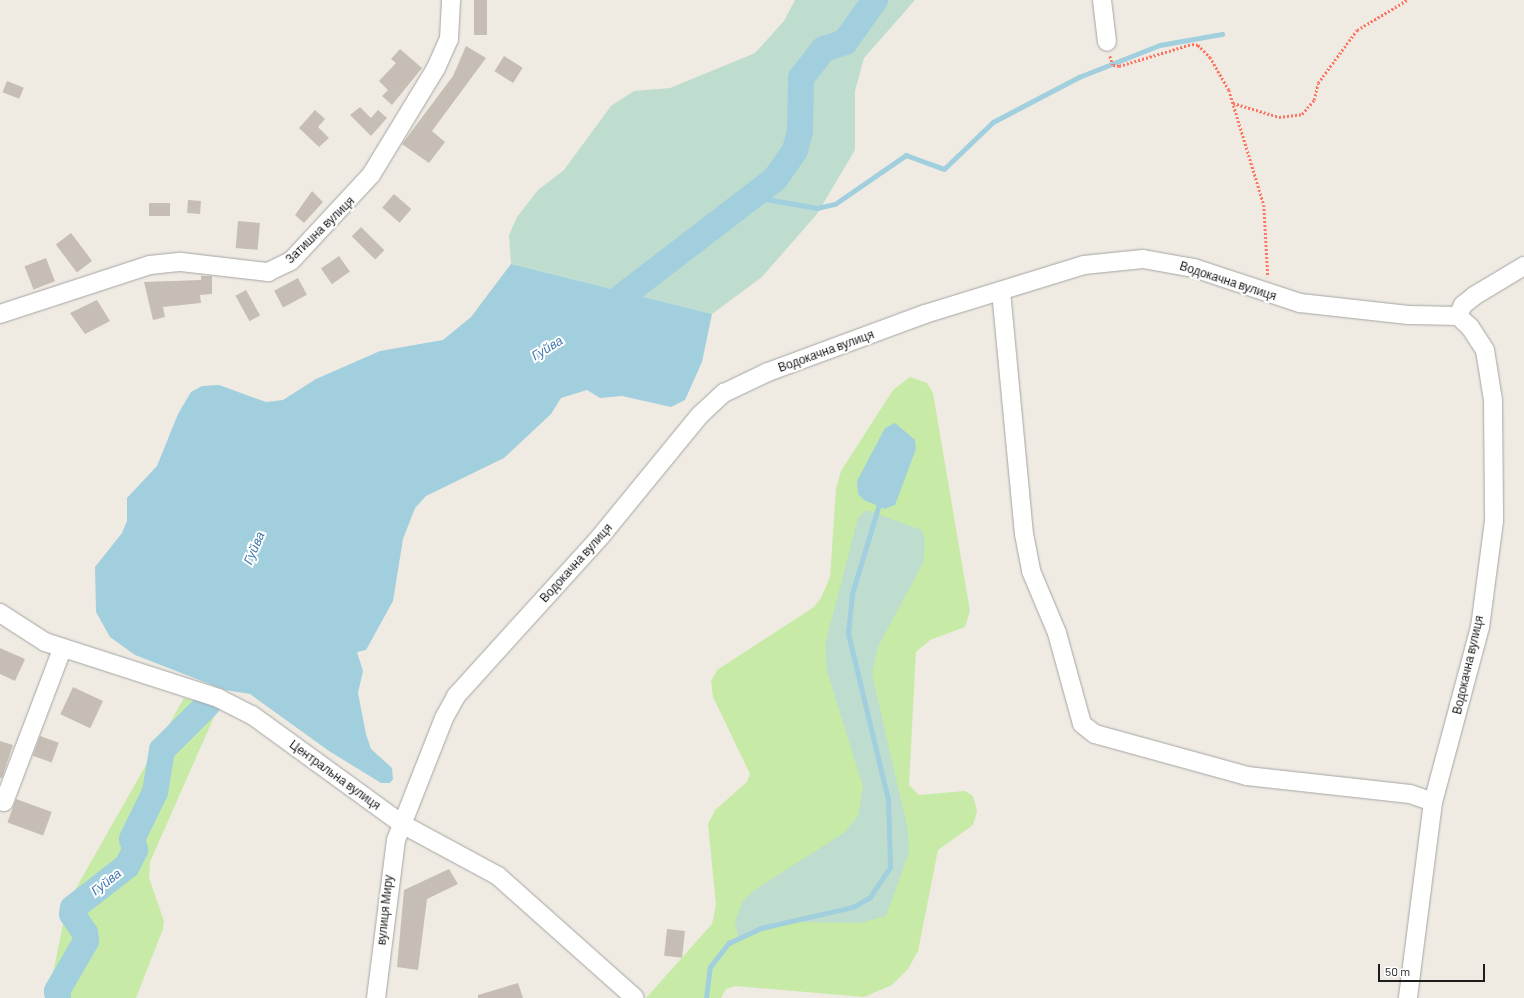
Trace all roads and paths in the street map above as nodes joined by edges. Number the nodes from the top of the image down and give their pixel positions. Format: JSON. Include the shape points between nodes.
{"nodes":[{"id":1,"x":451,"y":0,"type":"edge"},
{"id":2,"x":1102,"y":0,"type":"edge"},
{"id":3,"x":1408,"y":0,"type":"edge"},
{"id":4,"x":1107,"y":42,"type":"dead end"},
{"id":5,"x":1111,"y":60,"type":"dead end"},
{"id":6,"x":1233,"y":103,"type":"junction"},
{"id":7,"x":1524,"y":266,"type":"edge"},
{"id":8,"x":1001,"y":291,"type":"junction"},
{"id":9,"x":1268,"y":294,"type":"junction"},
{"id":10,"x":0,"y":314,"type":"edge"},
{"id":11,"x":1458,"y":316,"type":"junction"},
{"id":12,"x":0,"y":613,"type":"edge"},
{"id":13,"x":62,"y":649,"type":"junction"},
{"id":14,"x":4,"y":802,"type":"dead end"},
{"id":15,"x":1433,"y":802,"type":"junction"},
{"id":16,"x":402,"y":824,"type":"junction"},
{"id":17,"x":376,"y":998,"type":"edge"},
{"id":18,"x":635,"y":998,"type":"edge"},
{"id":19,"x":1408,"y":998,"type":"edge"}],
"edges":[{"from":1,"to":10,"type":"street","name":"Затишна вулиця","via":[[449,39],[439,62],[371,175],[291,261],[268,272],[181,262],[150,265]]},
{"from":2,"to":4,"type":"street"},
{"from":3,"to":6,"type":"path","via":[[1357,30],[1318,83],[1314,100],[1302,114],[1279,117]]},
{"from":5,"to":6,"type":"path","via":[[1113,65],[1179,46],[1198,45],[1225,82]]},
{"from":6,"to":9,"type":"path","via":[[1264,205],[1269,240]]},
{"from":7,"to":11,"type":"street","via":[[1463,304]]},
{"from":8,"to":9,"type":"street","name":"Водокачна вулиця","via":[[1084,265],[1143,258],[1194,268]]},
{"from":8,"to":15,"type":"street","via":[[1024,534],[1031,571],[1057,632],[1082,724],[1095,734],[1247,776],[1410,794]]},
{"from":8,"to":16,"type":"street","name":"Водокачна вулиця","via":[[925,314],[724,393],[700,414],[600,537],[456,696],[444,718]]},
{"from":9,"to":11,"type":"street","name":"Водокачна вулиця","via":[[1300,303],[1382,313]]},
{"from":11,"to":15,"type":"street","name":"Водокачна вулиця","via":[[1474,333],[1488,362],[1495,502],[1480,626]]},
{"from":12,"to":13,"type":"street","name":"Центральна вулиця","via":[[29,634]]},
{"from":13,"to":14,"type":"street"},
{"from":13,"to":16,"type":"street","name":"Центральна вулиця","via":[[236,706]]},
{"from":15,"to":19,"type":"street","name":"Водокачна вулиця"},
{"from":16,"to":17,"type":"street","name":"вулиця Миру","via":[[389,873]]},
{"from":16,"to":18,"type":"street","name":"Центральна вулиця","via":[[498,876]]}]}
